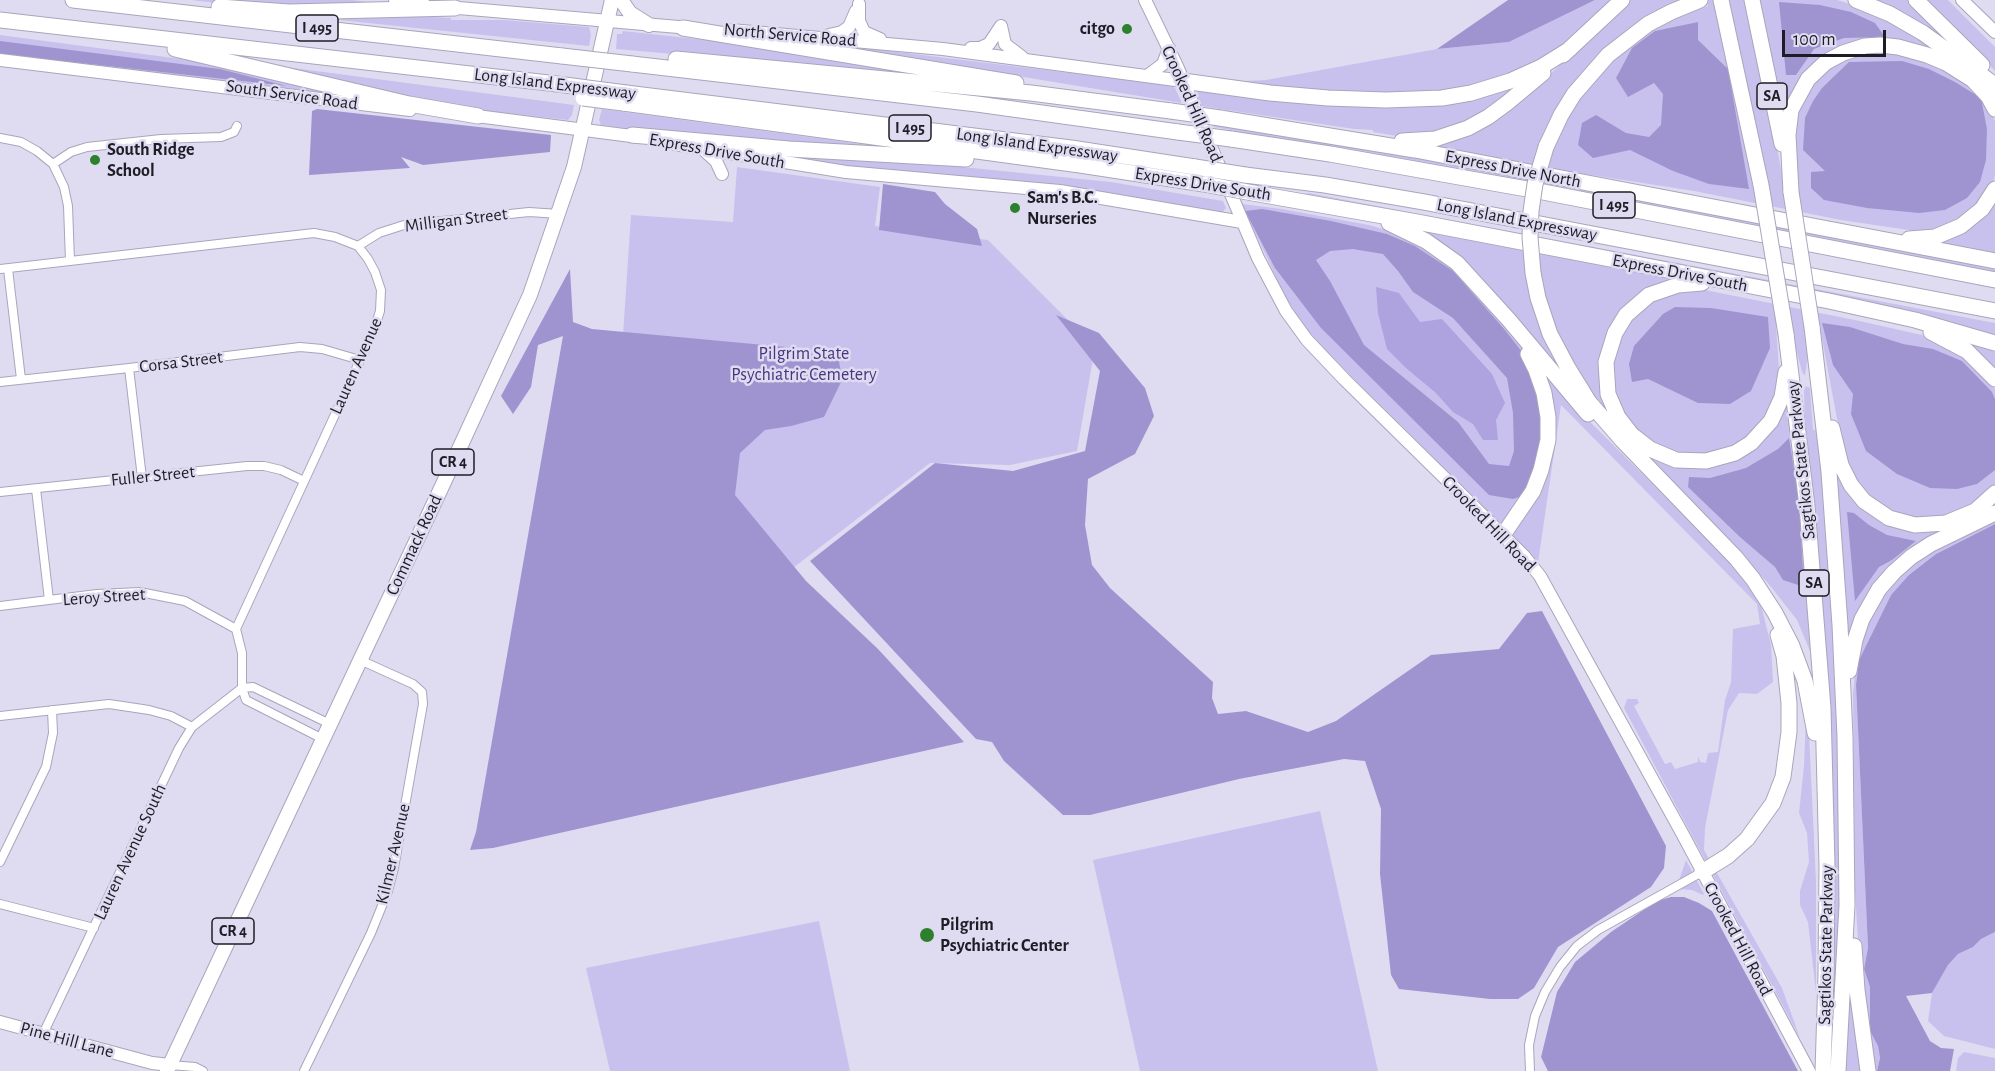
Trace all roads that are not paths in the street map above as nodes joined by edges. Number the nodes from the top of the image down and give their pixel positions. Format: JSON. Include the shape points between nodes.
{"nodes":[{"id":1,"x":73,"y":0,"type":"edge"},
{"id":2,"x":395,"y":0,"type":"edge"},
{"id":3,"x":612,"y":0,"type":"edge"},
{"id":4,"x":621,"y":0,"type":"edge"},
{"id":5,"x":1145,"y":0,"type":"edge"},
{"id":6,"x":1623,"y":0,"type":"edge"},
{"id":7,"x":1699,"y":0,"type":"edge"},
{"id":8,"x":1721,"y":0,"type":"edge"},
{"id":9,"x":1752,"y":0,"type":"edge"},
{"id":10,"x":1856,"y":0,"type":"edge"},
{"id":11,"x":1916,"y":0,"type":"edge"},
{"id":12,"x":1962,"y":0,"type":"edge"},
{"id":13,"x":455,"y":8,"type":"junction"},
{"id":14,"x":177,"y":12,"type":"junction"},
{"id":15,"x":0,"y":20,"type":"edge"},
{"id":16,"x":608,"y":22,"type":"junction"},
{"id":17,"x":649,"y":25,"type":"junction"},
{"id":18,"x":683,"y":28,"type":"junction"},
{"id":19,"x":1995,"y":32,"type":"edge"},
{"id":20,"x":117,"y":33,"type":"junction"},
{"id":21,"x":820,"y":37,"type":"junction"},
{"id":22,"x":895,"y":44,"type":"junction"},
{"id":23,"x":1169,"y":48,"type":"junction"},
{"id":24,"x":943,"y":49,"type":"junction"},
{"id":25,"x":1570,"y":49,"type":"junction"},
{"id":26,"x":0,"y":60,"type":"edge"},
{"id":27,"x":633,"y":60,"type":"junction"},
{"id":28,"x":1028,"y":60,"type":"junction"},
{"id":29,"x":1147,"y":76,"type":"junction"},
{"id":30,"x":1995,"y":79,"type":"edge"},
{"id":31,"x":1184,"y":81,"type":"junction"},
{"id":32,"x":1995,"y":85,"type":"edge"},
{"id":33,"x":625,"y":98,"type":"junction"},
{"id":34,"x":1100,"y":102,"type":"junction"},
{"id":35,"x":1995,"y":109,"type":"edge"},
{"id":36,"x":478,"y":116,"type":"junction"},
{"id":37,"x":237,"y":126,"type":"dead end"},
{"id":38,"x":584,"y":129,"type":"junction"},
{"id":39,"x":632,"y":135,"type":"junction"},
{"id":40,"x":1339,"y":136,"type":"junction"},
{"id":41,"x":0,"y":138,"type":"edge"},
{"id":42,"x":704,"y":150,"type":"junction"},
{"id":43,"x":744,"y":157,"type":"junction"},
{"id":44,"x":52,"y":164,"type":"junction"},
{"id":45,"x":1080,"y":165,"type":"junction"},
{"id":46,"x":1995,"y":189,"type":"edge"},
{"id":47,"x":1791,"y":192,"type":"junction"},
{"id":48,"x":1328,"y":206,"type":"junction"},
{"id":49,"x":559,"y":214,"type":"junction"},
{"id":50,"x":1242,"y":222,"type":"junction"},
{"id":51,"x":1876,"y":238,"type":"junction"},
{"id":52,"x":358,"y":246,"type":"junction"},
{"id":53,"x":70,"y":261,"type":"junction"},
{"id":54,"x":1995,"y":261,"type":"edge"},
{"id":55,"x":4,"y":269,"type":"edge"},
{"id":56,"x":1995,"y":280,"type":"edge"},
{"id":57,"x":1741,"y":284,"type":"junction"},
{"id":58,"x":1482,"y":291,"type":"junction"},
{"id":59,"x":1995,"y":311,"type":"edge"},
{"id":60,"x":1878,"y":312,"type":"junction"},
{"id":61,"x":1812,"y":327,"type":"junction"},
{"id":62,"x":1786,"y":334,"type":"junction"},
{"id":63,"x":1995,"y":344,"type":"edge"},
{"id":64,"x":360,"y":360,"type":"junction"},
{"id":65,"x":129,"y":368,"type":"junction"},
{"id":66,"x":21,"y":379,"type":"junction"},
{"id":67,"x":1995,"y":379,"type":"edge"},
{"id":68,"x":0,"y":382,"type":"edge"},
{"id":69,"x":1656,"y":475,"type":"junction"},
{"id":70,"x":142,"y":478,"type":"junction"},
{"id":71,"x":304,"y":481,"type":"junction"},
{"id":72,"x":36,"y":489,"type":"junction"},
{"id":73,"x":0,"y":492,"type":"edge"},
{"id":74,"x":1995,"y":493,"type":"edge"},
{"id":75,"x":1995,"y":513,"type":"edge"},
{"id":76,"x":1503,"y":535,"type":"junction"},
{"id":77,"x":1717,"y":539,"type":"junction"},
{"id":78,"x":49,"y":600,"type":"junction"},
{"id":79,"x":0,"y":606,"type":"edge"},
{"id":80,"x":236,"y":629,"type":"junction"},
{"id":81,"x":360,"y":660,"type":"junction"},
{"id":82,"x":242,"y":688,"type":"junction"},
{"id":83,"x":52,"y":710,"type":"junction"},
{"id":84,"x":0,"y":716,"type":"edge"},
{"id":85,"x":330,"y":724,"type":"junction"},
{"id":86,"x":192,"y":727,"type":"junction"},
{"id":87,"x":1845,"y":737,"type":"junction"},
{"id":88,"x":323,"y":739,"type":"junction"},
{"id":89,"x":1827,"y":833,"type":"junction"},
{"id":90,"x":1847,"y":850,"type":"junction"},
{"id":91,"x":0,"y":862,"type":"edge"},
{"id":92,"x":1702,"y":872,"type":"junction"},
{"id":93,"x":0,"y":904,"type":"edge"},
{"id":94,"x":94,"y":928,"type":"junction"},
{"id":95,"x":0,"y":1022,"type":"edge"},
{"id":96,"x":43,"y":1034,"type":"junction"},
{"id":97,"x":168,"y":1068,"type":"edge"},
{"id":98,"x":203,"y":1071,"type":"edge"},
{"id":99,"x":304,"y":1071,"type":"edge"},
{"id":100,"x":1530,"y":1071,"type":"edge"},
{"id":101,"x":1809,"y":1071,"type":"edge"},
{"id":102,"x":1823,"y":1071,"type":"edge"},
{"id":103,"x":1838,"y":1071,"type":"edge"},
{"id":104,"x":1868,"y":1071,"type":"edge"}],
"edges":[{"from":1,"to":14,"type":"highway","name":"Long Island Expressway","number":"I 495"},
{"from":2,"to":13,"type":"main road","name":"North Service Road"},
{"from":3,"to":16,"type":"main road","name":"Commack Road","number":"CR 4"},
{"from":4,"to":17,"type":"main road","via":[[630,13]]},
{"from":5,"to":23,"type":"main road","name":"Crooked Hill Road"},
{"from":6,"to":25,"type":"highway"},
{"from":7,"to":69,"type":"highway","bridge":true,"via":[[1628,38],[1582,83],[1546,147],[1532,204],[1533,273],[1546,323],[1571,374],[1604,421]]},
{"from":8,"to":62,"type":"highway","name":"Sagtikos State Parkway","number":"SA","bridge":true,"via":[[1761,185]]},
{"from":9,"to":47,"type":"highway","name":"Sagtikos State Parkway","number":"SA"},
{"from":10,"to":32,"type":"highway","via":[[1912,26]]},
{"from":11,"to":30,"type":"highway"},
{"from":12,"to":19,"type":"main road"},
{"from":13,"to":14,"type":"highway","via":[[289,12],[215,7]]},
{"from":13,"to":16,"type":"main road","name":"North Service Road"},
{"from":14,"to":27,"type":"highway","name":"Long Island Expressway","number":"I 495","via":[[472,47]]},
{"from":15,"to":20,"type":"highway","name":"Long Island Expressway","number":"I 495"},
{"from":16,"to":17,"type":"main road","name":"North Service Road"},
{"from":16,"to":38,"type":"main road","name":"Commack Road","number":"CR 4"},
{"from":17,"to":18,"type":"main road","name":"North Service Road"},
{"from":18,"to":21,"type":"main road","name":"North Service Road"},
{"from":18,"to":34,"type":"highway","via":[[1034,86]]},
{"from":20,"to":33,"type":"highway","name":"Long Island Expressway","number":"I 495","bridge":true,"via":[[468,74]]},
{"from":20,"to":36,"type":"highway","via":[[398,102]]},
{"from":21,"to":22,"type":"main road","name":"North Service Road"},
{"from":21,"to":22,"type":"main road","via":[[849,27],[859,4],[864,32]]},
{"from":22,"to":24,"type":"main road","name":"North Service Road"},
{"from":23,"to":29,"type":"main road","via":[[1162,66]]},
{"from":23,"to":31,"type":"main road","name":"Crooked Hill Road"},
{"from":24,"to":28,"type":"main road","name":"North Service Road"},
{"from":24,"to":28,"type":"main road","via":[[986,46],[1001,26],[1007,47]]},
{"from":25,"to":31,"type":"highway","via":[[1510,81],[1442,98],[1318,98]]},
{"from":25,"to":40,"type":"highway","via":[[1497,110],[1458,132],[1412,141]]},
{"from":26,"to":36,"type":"main road","name":"South Service Road"},
{"from":27,"to":34,"type":"highway","via":[[923,82]]},
{"from":27,"to":56,"type":"highway","name":"Long Island Expressway","number":"I 495","bridge":true,"via":[[1231,139],[1495,183]]},
{"from":28,"to":29,"type":"main road","name":"North Service Road"},
{"from":29,"to":31,"type":"main road","name":"North Service Road"},
{"from":31,"to":50,"type":"main road","name":"Crooked Hill Road"},
{"from":33,"to":45,"type":"highway"},
{"from":33,"to":59,"type":"highway","name":"Long Island Expressway","number":"I 495","bridge":true,"via":[[1050,145],[1325,185]]},
{"from":34,"to":40,"type":"highway","name":"Express Drive North","bridge":true},
{"from":35,"to":47,"type":"highway","via":[[1973,81],[1927,55],[1880,45],[1843,53],[1813,73],[1791,110]]},
{"from":36,"to":38,"type":"main road","name":"South Service Road"},
{"from":37,"to":44,"type":"street","via":[[234,132],[221,137],[87,147]]},
{"from":38,"to":39,"type":"main road","name":"Express Drive South"},
{"from":38,"to":49,"type":"main road","name":"Commack Road","number":"CR 4"},
{"from":39,"to":42,"type":"main road","name":"Express Drive South"},
{"from":39,"to":45,"type":"highway","via":[[1015,164]]},
{"from":40,"to":51,"type":"highway","name":"Express Drive North"},
{"from":41,"to":44,"type":"street","via":[[21,142]]},
{"from":42,"to":43,"type":"main road","name":"Express Drive South"},
{"from":42,"to":43,"type":"main road","via":[[722,174],[731,163]]},
{"from":43,"to":50,"type":"main road","name":"Express Drive South","via":[[846,172],[1047,189]]},
{"from":44,"to":53,"type":"street","via":[[64,187],[68,206]]},
{"from":45,"to":48,"type":"highway","name":"Express Drive South","bridge":true},
{"from":46,"to":51,"type":"highway","via":[[1976,215],[1953,231],[1925,239]]},
{"from":47,"to":61,"type":"highway","name":"Sagtikos State Parkway","number":"SA","bridge":true},
{"from":48,"to":57,"type":"highway","name":"Express Drive South"},
{"from":48,"to":58,"type":"highway","via":[[1416,235],[1457,263]]},
{"from":49,"to":52,"type":"street","name":"Milligan Street","via":[[529,212],[404,225],[379,233]]},
{"from":49,"to":81,"type":"main road","name":"Commack Road","number":"CR 4","via":[[530,295]]},
{"from":50,"to":76,"type":"main road","name":"Crooked Hill Road","via":[[1276,295],[1307,340]]},
{"from":51,"to":54,"type":"highway","name":"Express Drive North"},
{"from":52,"to":53,"type":"street","via":[[314,233]]},
{"from":52,"to":64,"type":"street","name":"Lauren Avenue","via":[[375,272],[381,290],[380,311]]},
{"from":53,"to":55,"type":"street"},
{"from":55,"to":66,"type":"street"},
{"from":57,"to":60,"type":"highway","name":"Express Drive South"},
{"from":57,"to":62,"type":"highway","via":[[1678,285],[1649,296],[1626,315],[1611,343],[1606,372],[1608,394],[1626,428],[1650,449],[1676,460],[1715,460],[1743,448],[1766,429],[1779,405],[1785,380]]},
{"from":58,"to":69,"type":"highway","via":[[1586,412],[1621,448]]},
{"from":58,"to":76,"type":"highway","via":[[1530,358],[1541,382],[1548,417],[1548,440],[1537,480]]},
{"from":60,"to":63,"type":"highway","name":"Express Drive South"},
{"from":60,"to":67,"type":"highway","via":[[1957,345]]},
{"from":61,"to":74,"type":"highway","via":[[1841,465],[1864,501],[1897,521],[1935,525],[1965,517]]},
{"from":61,"to":87,"type":"highway","name":"Sagtikos State Parkway","number":"SA","via":[[1837,568]]},
{"from":62,"to":89,"type":"highway","name":"Sagtikos State Parkway","number":"SA","via":[[1816,607]]},
{"from":64,"to":65,"type":"street","name":"Corsa Street","via":[[300,347]]},
{"from":64,"to":71,"type":"street","name":"Lauren Avenue"},
{"from":65,"to":66,"type":"street","name":"Corsa Street"},
{"from":65,"to":70,"type":"street"},
{"from":66,"to":68,"type":"street","name":"Corsa Street"},
{"from":69,"to":77,"type":"highway"},
{"from":70,"to":71,"type":"street","name":"Fuller Street","via":[[264,466]]},
{"from":70,"to":72,"type":"street","name":"Fuller Street"},
{"from":71,"to":80,"type":"street","name":"Lauren Avenue"},
{"from":72,"to":73,"type":"street","name":"Fuller Street"},
{"from":72,"to":78,"type":"street"},
{"from":75,"to":87,"type":"highway","via":[[1922,549],[1879,589],[1862,619],[1852,650]]},
{"from":76,"to":92,"type":"main road","name":"Crooked Hill Road","via":[[1532,566],[1555,602]]},
{"from":77,"to":89,"type":"highway","via":[[1769,602],[1797,658],[1813,717]]},
{"from":77,"to":92,"type":"highway","via":[[1776,628],[1786,671],[1789,732],[1782,777],[1766,815],[1738,848]]},
{"from":78,"to":79,"type":"street","name":"Leroy Street"},
{"from":78,"to":80,"type":"street","name":"Leroy Street","via":[[123,592],[156,594],[185,601]]},
{"from":80,"to":82,"type":"street","via":[[242,652]]},
{"from":81,"to":85,"type":"main road","name":"Commack Road","number":"CR 4"},
{"from":81,"to":99,"type":"street","name":"Kilmer Avenue","via":[[413,684],[422,692],[423,704],[387,891]]},
{"from":82,"to":85,"type":"street","via":[[253,687]]},
{"from":82,"to":86,"type":"street","name":"Lauren Avenue South"},
{"from":82,"to":88,"type":"street","via":[[246,700]]},
{"from":83,"to":84,"type":"street"},
{"from":83,"to":86,"type":"street","via":[[109,704],[129,706],[171,716]]},
{"from":83,"to":91,"type":"street","via":[[53,733],[46,767]]},
{"from":85,"to":88,"type":"main road","name":"Commack Road","number":"CR 4"},
{"from":86,"to":94,"type":"street","name":"Lauren Avenue South"},
{"from":87,"to":90,"type":"highway","name":"Sagtikos State Parkway","number":"SA"},
{"from":88,"to":97,"type":"main road","name":"Commack Road","number":"CR 4"},
{"from":89,"to":102,"type":"highway","name":"Sagtikos State Parkway","number":"SA"},
{"from":90,"to":103,"type":"highway","name":"Sagtikos State Parkway","number":"SA"},
{"from":90,"to":104,"type":"highway","via":[[1855,973]]},
{"from":92,"to":100,"type":"street","via":[[1598,930],[1577,946],[1545,992],[1535,1016],[1529,1045]]},
{"from":92,"to":101,"type":"main road","name":"Crooked Hill Road"},
{"from":93,"to":94,"type":"street"},
{"from":94,"to":96,"type":"street","name":"Lauren Avenue South"},
{"from":95,"to":96,"type":"main road","name":"Pine Hill Lane"},
{"from":96,"to":97,"type":"main road","name":"Pine Hill Lane"},
{"from":97,"to":98,"type":"street","via":[[195,1067]]}]}
